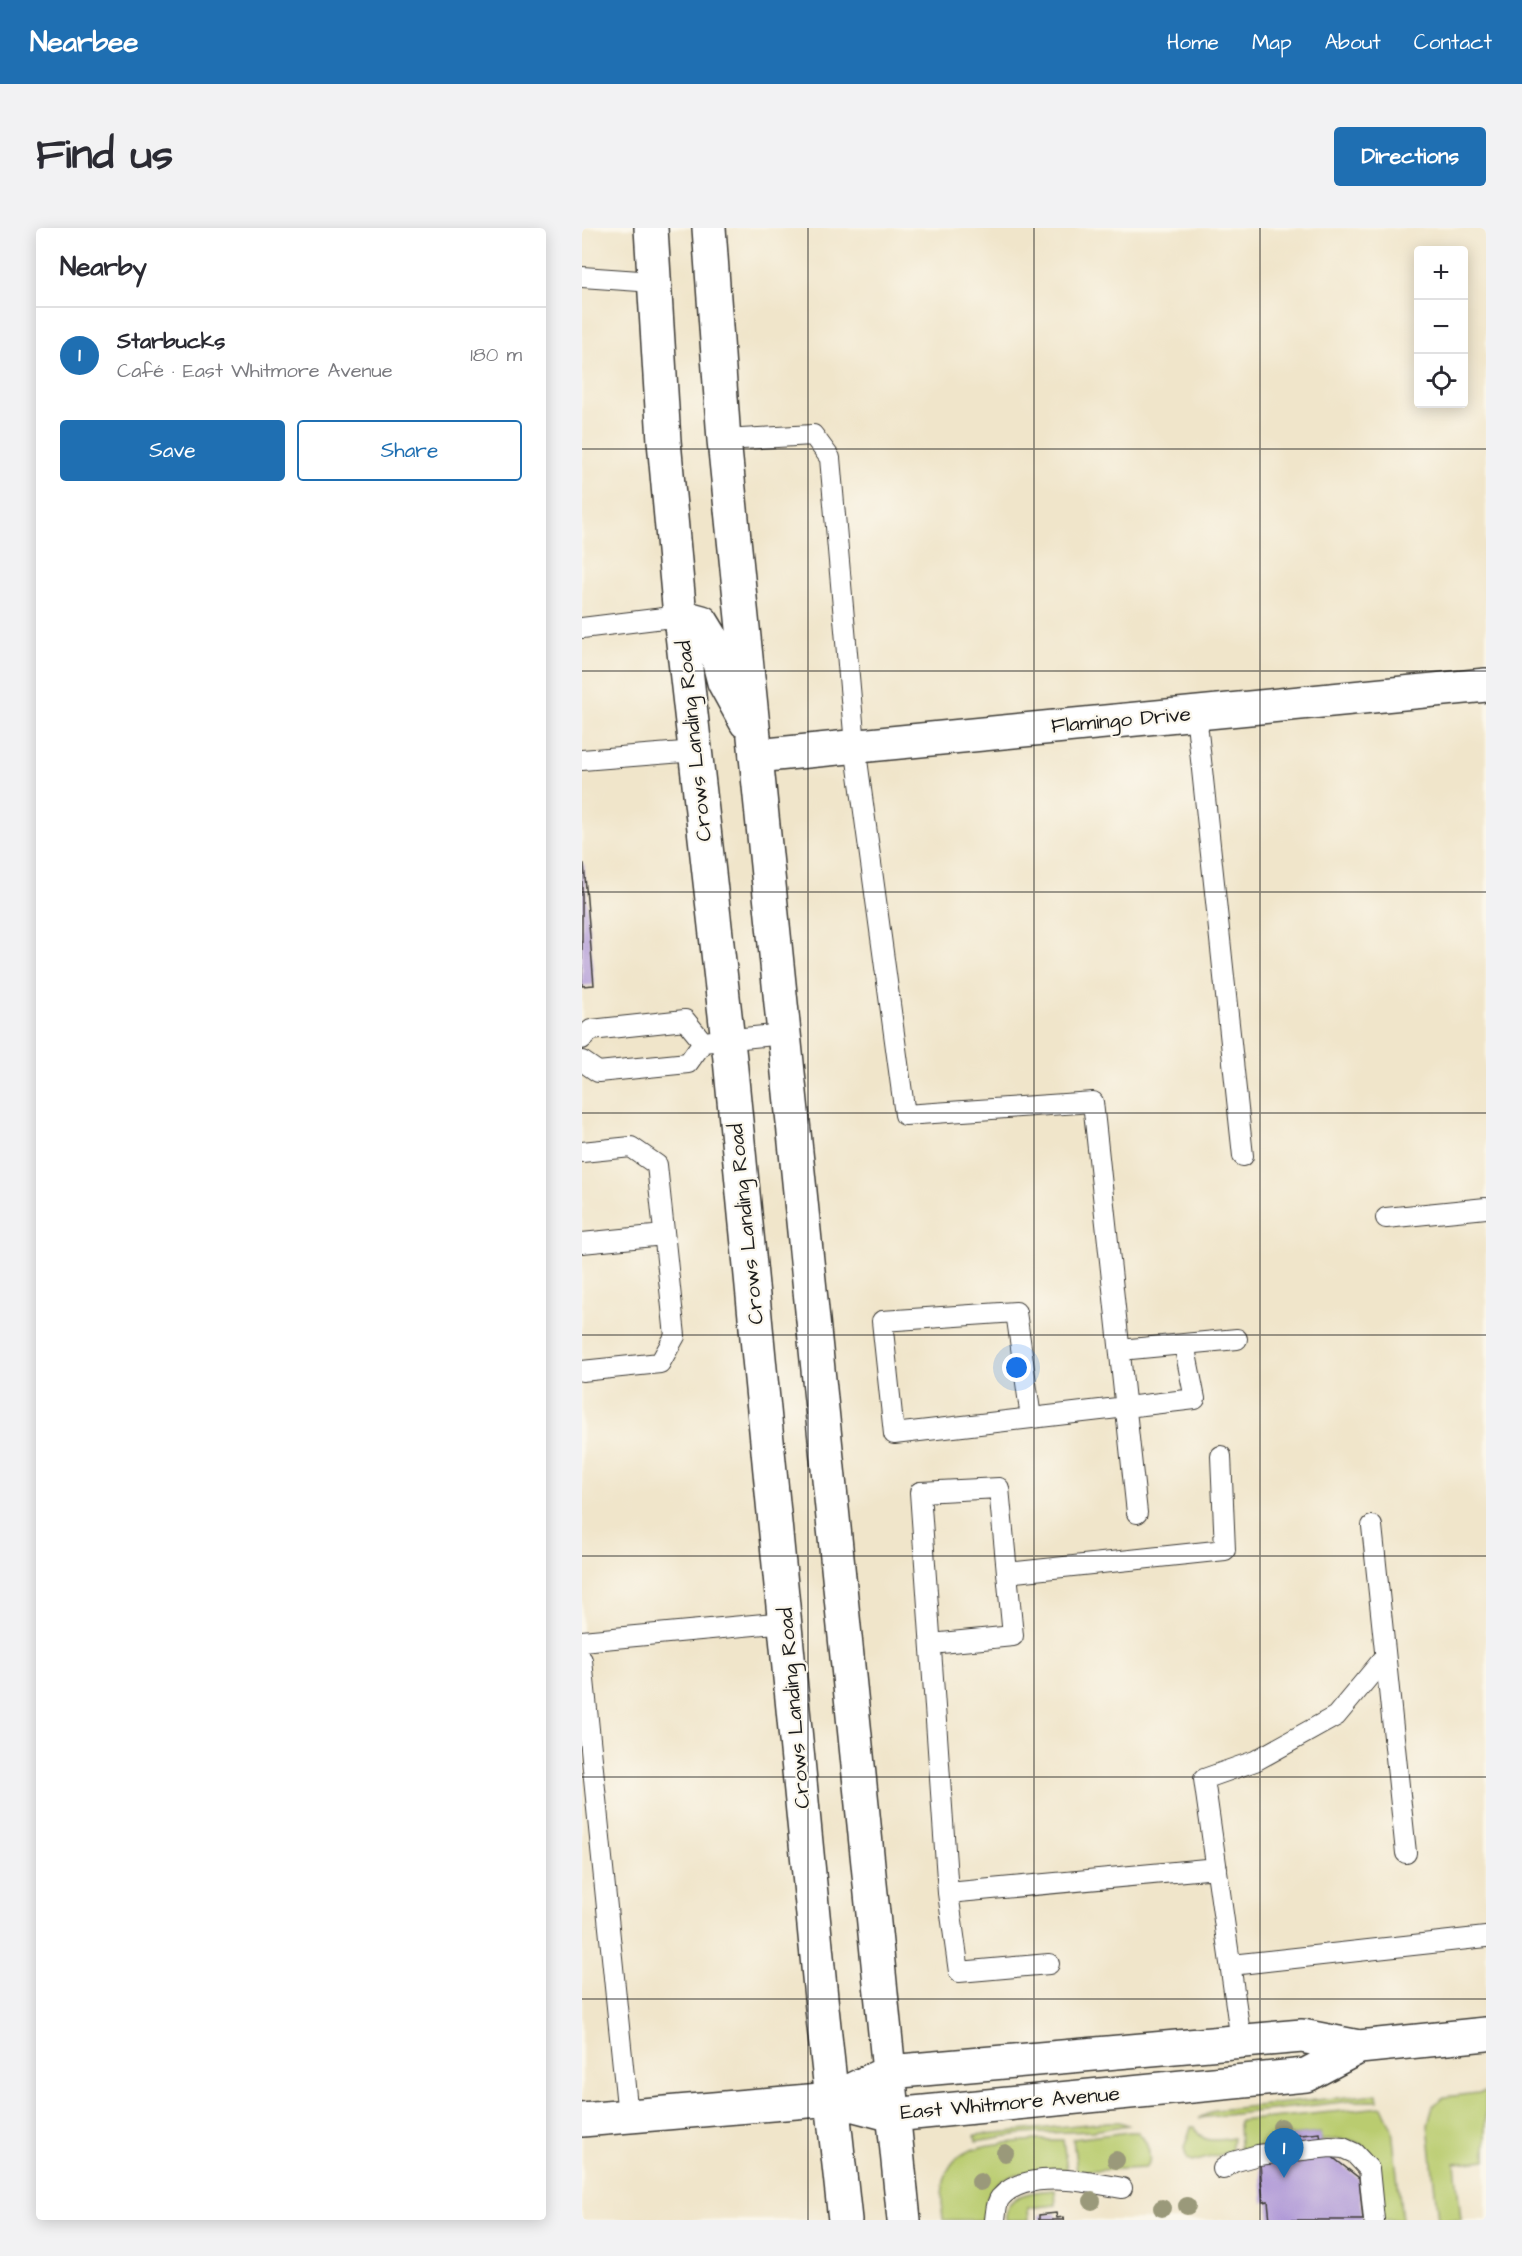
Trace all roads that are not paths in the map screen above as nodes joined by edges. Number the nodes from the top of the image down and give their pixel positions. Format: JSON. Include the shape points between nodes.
{"nodes":[{"id":1,"x":651,"y":228,"type":"edge"},
{"id":2,"x":709,"y":228,"type":"edge"},
{"id":3,"x":582,"y":277,"type":"edge"},
{"id":4,"x":654,"y":282,"type":"junction"},
{"id":5,"x":724,"y":440,"type":"junction"},
{"id":6,"x":680,"y":616,"type":"junction"},
{"id":7,"x":582,"y":628,"type":"edge"},
{"id":8,"x":1486,"y":685,"type":"edge"},
{"id":9,"x":1196,"y":713,"type":"junction"},
{"id":10,"x":754,"y":745,"type":"junction"},
{"id":11,"x":855,"y":746,"type":"junction"},
{"id":12,"x":696,"y":750,"type":"junction"},
{"id":13,"x":582,"y":760,"type":"edge"},
{"id":14,"x":783,"y":1034,"type":"junction"},
{"id":15,"x":582,"y":1039,"type":"edge"},
{"id":16,"x":715,"y":1041,"type":"junction"},
{"id":17,"x":582,"y":1061,"type":"edge"},
{"id":18,"x":582,"y":1152,"type":"edge"},
{"id":19,"x":1243,"y":1156,"type":"dead end"},
{"id":20,"x":1486,"y":1208,"type":"edge"},
{"id":21,"x":1386,"y":1218,"type":"dead end"},
{"id":22,"x":664,"y":1235,"type":"junction"},
{"id":23,"x":582,"y":1243,"type":"edge"},
{"id":24,"x":1237,"y":1339,"type":"dead end"},
{"id":25,"x":1184,"y":1344,"type":"junction"},
{"id":26,"x":1120,"y":1350,"type":"junction"},
{"id":27,"x":582,"y":1371,"type":"edge"},
{"id":28,"x":1126,"y":1406,"type":"junction"},
{"id":29,"x":1031,"y":1418,"type":"junction"},
{"id":30,"x":1221,"y":1456,"type":"dead end"},
{"id":31,"x":1137,"y":1513,"type":"dead end"},
{"id":32,"x":1372,"y":1526,"type":"dead end"},
{"id":33,"x":1007,"y":1573,"type":"junction"},
{"id":34,"x":786,"y":1622,"type":"junction"},
{"id":35,"x":582,"y":1641,"type":"edge"},
{"id":36,"x":931,"y":1644,"type":"junction"},
{"id":37,"x":1386,"y":1657,"type":"junction"},
{"id":38,"x":582,"y":1660,"type":"edge"},
{"id":39,"x":1406,"y":1853,"type":"dead end"},
{"id":40,"x":1217,"y":1868,"type":"junction"},
{"id":41,"x":948,"y":1893,"type":"junction"},
{"id":42,"x":1486,"y":1937,"type":"edge"},
{"id":43,"x":1048,"y":1964,"type":"dead end"},
{"id":44,"x":1231,"y":1965,"type":"junction"},
{"id":45,"x":1486,"y":2034,"type":"edge"},
{"id":46,"x":1241,"y":2041,"type":"junction"},
{"id":47,"x":1359,"y":2047,"type":"junction"},
{"id":48,"x":889,"y":2072,"type":"junction"},
{"id":49,"x":832,"y":2098,"type":"junction"},
{"id":50,"x":893,"y":2115,"type":"junction"},
{"id":51,"x":627,"y":2116,"type":"junction"},
{"id":52,"x":582,"y":2120,"type":"edge"},
{"id":53,"x":1223,"y":2169,"type":"dead end"},
{"id":54,"x":1122,"y":2188,"type":"dead end"},
{"id":55,"x":845,"y":2220,"type":"edge"},
{"id":56,"x":904,"y":2220,"type":"edge"},
{"id":57,"x":995,"y":2220,"type":"edge"},
{"id":58,"x":1374,"y":2220,"type":"edge"}],
"edges":[{"from":1,"to":4,"type":"main road","name":"Crows Landing Road"},
{"from":2,"to":5,"type":"main road"},
{"from":3,"to":4,"type":"lane"},
{"from":4,"to":6,"type":"main road","name":"Crows Landing Road"},
{"from":5,"to":10,"type":"main road"},
{"from":5,"to":11,"type":"lane","via":[[813,435],[830,458]]},
{"from":6,"to":7,"type":"lane"},
{"from":6,"to":10,"type":"main road","via":[[702,622],[713,640],[724,682]]},
{"from":6,"to":12,"type":"main road","name":"Crows Landing Road"},
{"from":8,"to":9,"type":"main road","name":"Flamingo Drive"},
{"from":9,"to":11,"type":"main road","name":"Flamingo Drive"},
{"from":9,"to":19,"type":"lane"},
{"from":10,"to":11,"type":"main road","name":"Flamingo Drive"},
{"from":10,"to":14,"type":"main road"},
{"from":11,"to":26,"type":"lane","via":[[905,1115],[1093,1102]]},
{"from":12,"to":13,"type":"lane"},
{"from":12,"to":16,"type":"main road","name":"Crows Landing Road"},
{"from":14,"to":16,"type":"lane"},
{"from":14,"to":48,"type":"main road"},
{"from":15,"to":16,"type":"lane","via":[[591,1030],[685,1020]]},
{"from":16,"to":17,"type":"lane","via":[[688,1063],[598,1072]]},
{"from":16,"to":34,"type":"main road","name":"Crows Landing Road"},
{"from":18,"to":22,"type":"lane","via":[[632,1147],[657,1165]]},
{"from":20,"to":21,"type":"lane"},
{"from":22,"to":23,"type":"lane"},
{"from":22,"to":27,"type":"lane","via":[[675,1336],[660,1364]]},
{"from":24,"to":25,"type":"lane"},
{"from":25,"to":26,"type":"lane"},
{"from":25,"to":28,"type":"lane","via":[[1195,1399]]},
{"from":26,"to":28,"type":"lane"},
{"from":28,"to":29,"type":"lane"},
{"from":28,"to":31,"type":"lane"},
{"from":29,"to":29,"type":"lane","via":[[894,1434],[882,1321],[1016,1312]]},
{"from":30,"to":33,"type":"lane","via":[[1226,1550]]},
{"from":32,"to":37,"type":"lane"},
{"from":33,"to":36,"type":"lane","via":[[1013,1636]]},
{"from":33,"to":36,"type":"lane","via":[[999,1488],[920,1492]]},
{"from":34,"to":35,"type":"lane"},
{"from":34,"to":49,"type":"main road","name":"Crows Landing Road"},
{"from":36,"to":41,"type":"lane"},
{"from":37,"to":39,"type":"lane"},
{"from":37,"to":40,"type":"lane","via":[[1336,1716],[1255,1761],[1204,1779]]},
{"from":38,"to":51,"type":"lane"},
{"from":40,"to":41,"type":"lane"},
{"from":40,"to":44,"type":"lane"},
{"from":41,"to":43,"type":"lane","via":[[959,1972]]},
{"from":42,"to":44,"type":"lane"},
{"from":44,"to":46,"type":"lane"},
{"from":45,"to":47,"type":"main road","name":"East Whitmore Avenue"},
{"from":46,"to":47,"type":"main road","name":"East Whitmore Avenue","via":[[1302,2036]]},
{"from":46,"to":48,"type":"main road","name":"East Whitmore Avenue"},
{"from":47,"to":50,"type":"main road","name":"East Whitmore Avenue","via":[[1306,2075]]},
{"from":48,"to":49,"type":"main road","name":"East Whitmore Avenue"},
{"from":48,"to":50,"type":"main road"},
{"from":49,"to":50,"type":"main road","name":"East Whitmore Avenue"},
{"from":49,"to":51,"type":"main road"},
{"from":49,"to":55,"type":"main road","name":"Crows Landing Road"},
{"from":50,"to":56,"type":"main road"},
{"from":51,"to":52,"type":"main road"},
{"from":53,"to":58,"type":"lane","via":[[1257,2156],[1343,2148],[1354,2153],[1369,2169]]},
{"from":54,"to":57,"type":"lane","via":[[1072,2179],[1026,2182],[999,2199]]}]}
